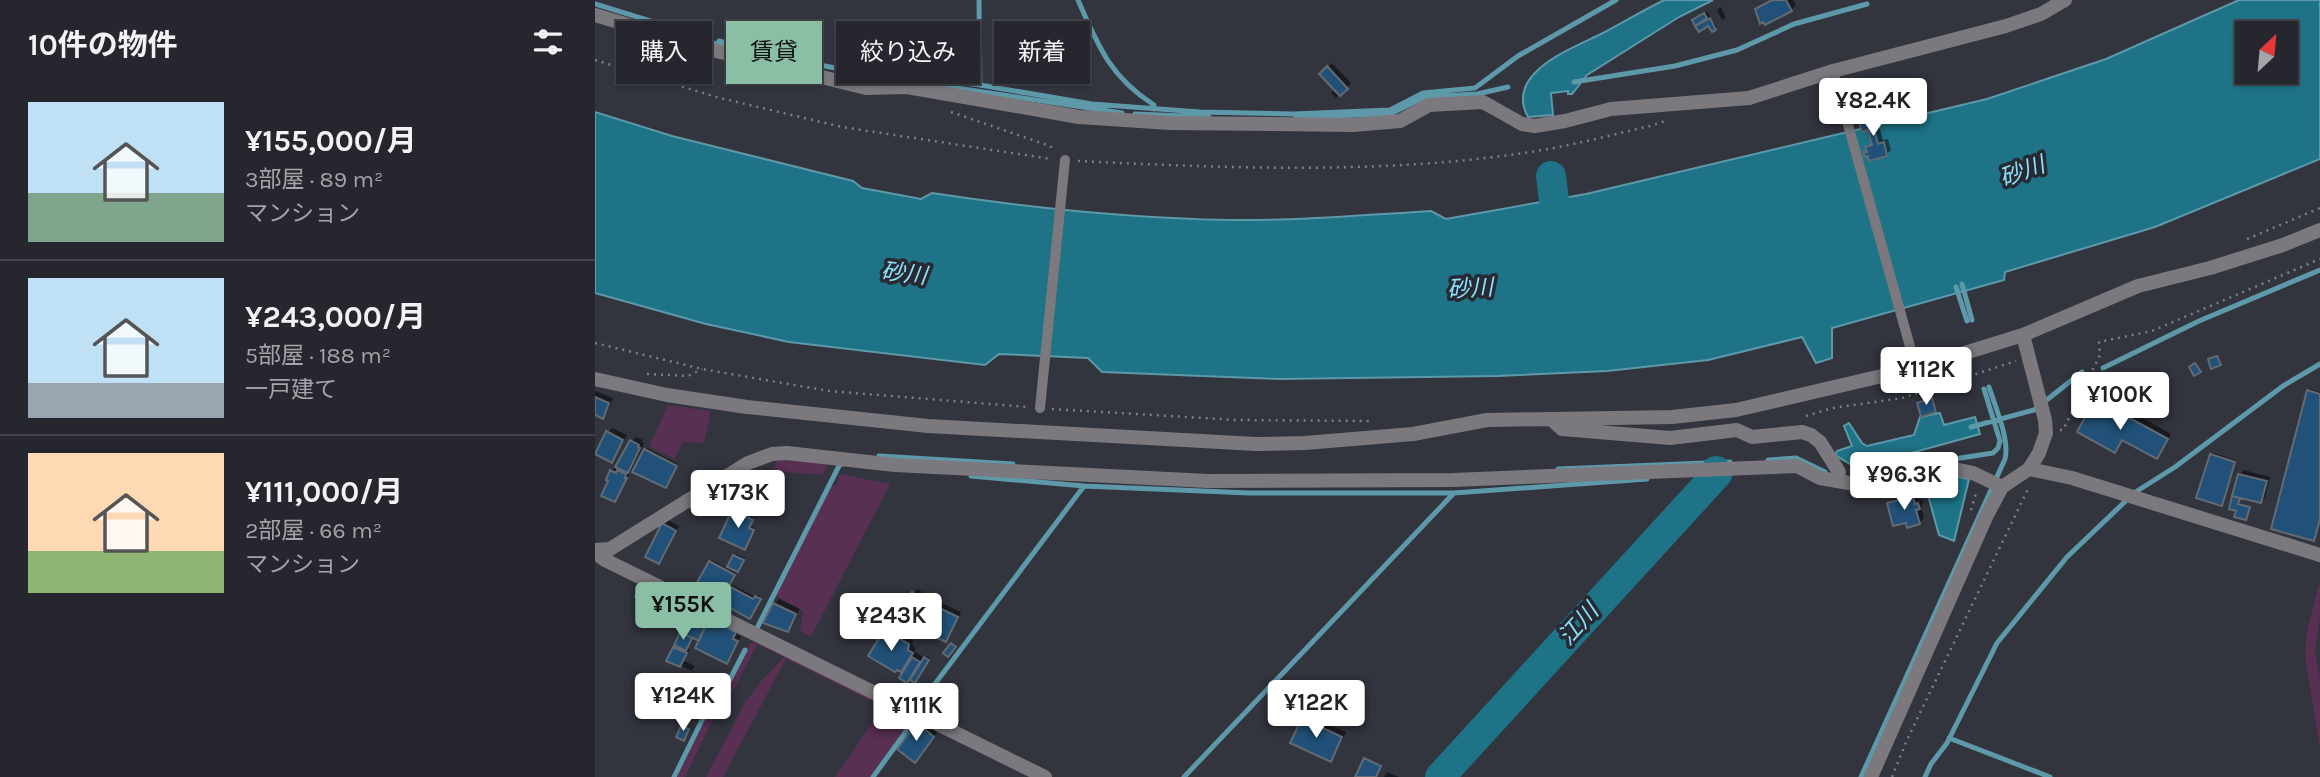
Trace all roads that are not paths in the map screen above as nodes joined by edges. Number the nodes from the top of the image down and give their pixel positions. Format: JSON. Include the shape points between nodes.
{"nodes":[{"id":1,"x":2065,"y":0,"type":"edge"},
{"id":2,"x":595,"y":15,"type":"edge"},
{"id":3,"x":1833,"y":71,"type":"junction"},
{"id":4,"x":1065,"y":166,"type":"road end"},
{"id":5,"x":2320,"y":230,"type":"edge"},
{"id":6,"x":2024,"y":335,"type":"junction"},
{"id":7,"x":1916,"y":368,"type":"junction"},
{"id":8,"x":595,"y":379,"type":"edge"},
{"id":9,"x":1040,"y":408,"type":"road end"},
{"id":10,"x":1551,"y":419,"type":"junction"},
{"id":11,"x":2033,"y":469,"type":"junction"},
{"id":12,"x":1838,"y":480,"type":"junction"},
{"id":13,"x":1996,"y":484,"type":"junction"},
{"id":14,"x":595,"y":552,"type":"edge"},
{"id":15,"x":2320,"y":555,"type":"edge"},
{"id":16,"x":1045,"y":777,"type":"edge"},
{"id":17,"x":1871,"y":777,"type":"edge"}],
"edges":[{"from":1,"to":3,"type":"street","via":[[2006,26]]},
{"from":2,"to":3,"type":"street","via":[[704,48],[866,88],[907,87],[1079,117],[1170,123],[1353,125],[1399,121],[1429,105],[1483,102],[1535,126],[1611,109],[1749,98]]},
{"from":3,"to":7,"type":"lane"},
{"from":4,"to":9,"type":"lane"},
{"from":5,"to":6,"type":"street","via":[[2210,268],[2139,286]]},
{"from":6,"to":7,"type":"street"},
{"from":6,"to":11,"type":"street","via":[[2045,426]]},
{"from":7,"to":10,"type":"street","via":[[1736,410],[1672,417]]},
{"from":8,"to":10,"type":"street","via":[[747,407],[928,426],[1255,444],[1413,434],[1487,420]]},
{"from":10,"to":12,"type":"street","via":[[1562,429],[1670,438],[1737,430],[1752,437],[1802,432],[1820,442],[1839,472]]},
{"from":11,"to":13,"type":"street"},
{"from":11,"to":15,"type":"street"},
{"from":12,"to":13,"type":"street","via":[[1872,487],[1946,467]]},
{"from":12,"to":14,"type":"street","via":[[1820,478],[1797,466],[1453,480],[1208,481],[895,465],[787,453],[748,463],[610,549]]},
{"from":13,"to":17,"type":"street","via":[[1987,515]]},
{"from":14,"to":16,"type":"street"}]}
